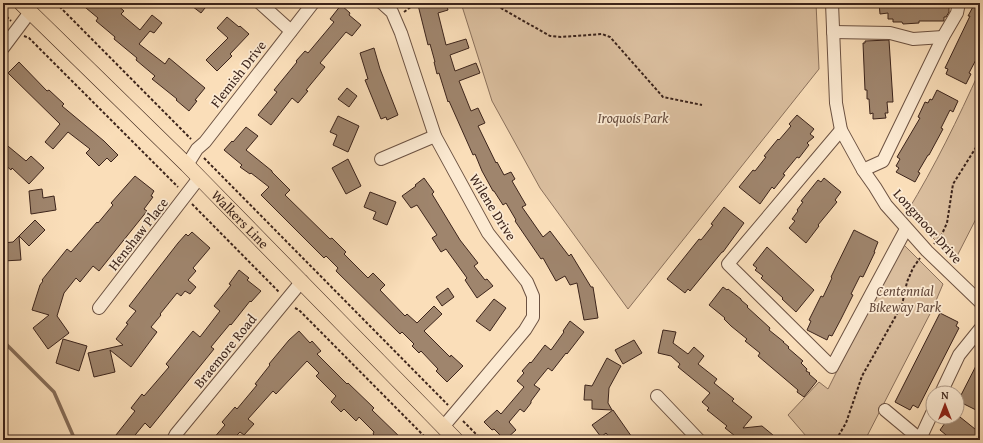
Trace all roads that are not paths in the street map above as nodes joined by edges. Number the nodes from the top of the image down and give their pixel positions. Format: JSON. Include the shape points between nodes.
{"nodes":[{"id":1,"x":260,"y":3,"type":"edge"},
{"id":2,"x":314,"y":3,"type":"edge"},
{"id":3,"x":382,"y":3,"type":"edge"},
{"id":4,"x":832,"y":3,"type":"edge"},
{"id":5,"x":959,"y":3,"type":"edge"},
{"id":6,"x":25,"y":7,"type":"edge"},
{"id":7,"x":291,"y":31,"type":"junction"},
{"id":8,"x":833,"y":32,"type":"junction"},
{"id":9,"x":943,"y":38,"type":"junction"},
{"id":10,"x":3,"y":48,"type":"edge"},
{"id":11,"x":841,"y":130,"type":"junction"},
{"id":12,"x":435,"y":136,"type":"junction"},
{"id":13,"x":381,"y":159,"type":"dead end"},
{"id":14,"x":187,"y":165,"type":"junction"},
{"id":15,"x":863,"y":170,"type":"junction"},
{"id":16,"x":199,"y":178,"type":"junction"},
{"id":17,"x":906,"y":229,"type":"junction"},
{"id":18,"x":302,"y":281,"type":"junction"},
{"id":19,"x":980,"y":302,"type":"edge"},
{"id":20,"x":99,"y":308,"type":"dead end"},
{"id":21,"x":980,"y":329,"type":"edge"},
{"id":22,"x":945,"y":385,"type":"edge"},
{"id":23,"x":657,"y":396,"type":"dead end"},
{"id":24,"x":885,"y":410,"type":"dead end"},
{"id":25,"x":927,"y":425,"type":"edge"},
{"id":26,"x":443,"y":427,"type":"junction"},
{"id":27,"x":173,"y":440,"type":"edge"},
{"id":28,"x":456,"y":440,"type":"edge"},
{"id":29,"x":699,"y":440,"type":"edge"},
{"id":30,"x":920,"y":440,"type":"edge"}],
"edges":[{"from":1,"to":7,"type":"street"},
{"from":2,"to":7,"type":"street","name":"Flemish Drive"},
{"from":3,"to":12,"type":"street","name":"Wilene Drive","via":[[392,12],[401,32]]},
{"from":4,"to":8,"type":"street","name":"Longmoor Drive"},
{"from":5,"to":9,"type":"street","via":[[957,13]]},
{"from":6,"to":10,"type":"street","via":[[15,32]]},
{"from":6,"to":14,"type":"main road","name":"Walkers Line"},
{"from":7,"to":14,"type":"street","name":"Flemish Drive"},
{"from":8,"to":9,"type":"street","via":[[890,33],[913,39]]},
{"from":8,"to":11,"type":"street","name":"Longmoor Drive","via":[[836,103]]},
{"from":9,"to":15,"type":"street","via":[[883,161]]},
{"from":11,"to":15,"type":"street","name":"Longmoor Drive"},
{"from":11,"to":17,"type":"street","via":[[728,264],[832,367]]},
{"from":12,"to":13,"type":"street"},
{"from":12,"to":26,"type":"street","name":"Wilene Drive","via":[[488,233],[527,282],[533,296],[533,317],[525,330]]},
{"from":14,"to":16,"type":"main road","name":"Walkers Line"},
{"from":15,"to":17,"type":"street","name":"Longmoor Drive","via":[[886,205]]},
{"from":16,"to":18,"type":"main road","name":"Walkers Line"},
{"from":16,"to":20,"type":"street","name":"Henshaw Place"},
{"from":17,"to":19,"type":"street","name":"Longmoor Drive"},
{"from":18,"to":26,"type":"main road","name":"Walkers Line"},
{"from":18,"to":27,"type":"street","name":"Braemore Road"},
{"from":21,"to":22,"type":"street","via":[[959,355]]},
{"from":23,"to":29,"type":"street"},
{"from":24,"to":30,"type":"street"},
{"from":25,"to":30,"type":"street"},
{"from":26,"to":28,"type":"main road","name":"Walkers Line"}]}
